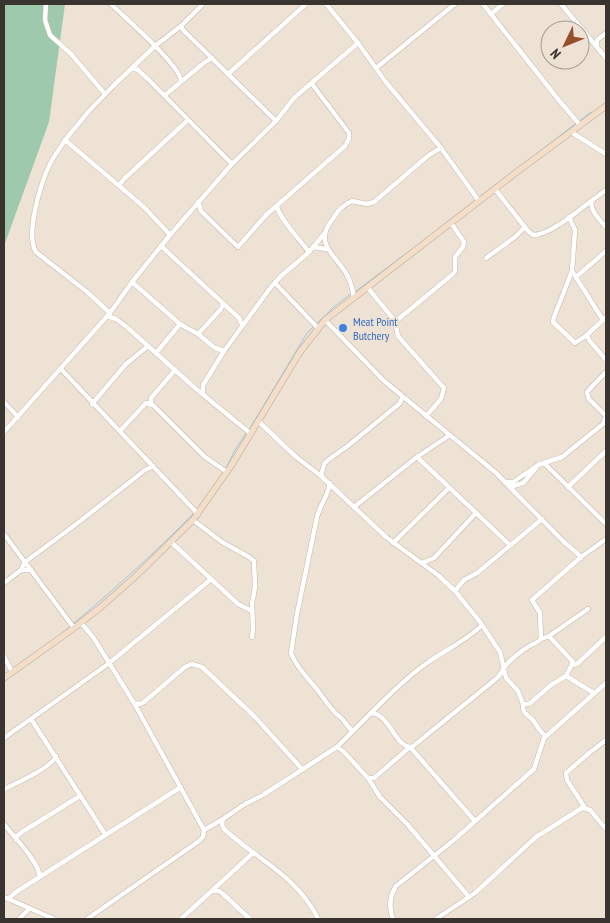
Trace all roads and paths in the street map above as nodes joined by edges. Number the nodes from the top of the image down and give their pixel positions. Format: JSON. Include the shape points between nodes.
{"nodes":[{"id":1,"x":46,"y":4,"type":"edge"},
{"id":2,"x":112,"y":4,"type":"edge"},
{"id":3,"x":203,"y":4,"type":"edge"},
{"id":4,"x":306,"y":4,"type":"edge"},
{"id":5,"x":326,"y":4,"type":"edge"},
{"id":6,"x":455,"y":4,"type":"edge"},
{"id":7,"x":482,"y":4,"type":"edge"},
{"id":8,"x":503,"y":4,"type":"edge"},
{"id":9,"x":561,"y":4,"type":"edge"},
{"id":10,"x":490,"y":14,"type":"junction"},
{"id":11,"x":181,"y":26,"type":"junction"},
{"id":12,"x":606,"y":33,"type":"edge"},
{"id":13,"x":358,"y":43,"type":"junction"},
{"id":14,"x":155,"y":46,"type":"junction"},
{"id":15,"x":597,"y":47,"type":"junction"},
{"id":16,"x":212,"y":58,"type":"junction"},
{"id":17,"x":606,"y":58,"type":"edge"},
{"id":18,"x":137,"y":64,"type":"junction"},
{"id":19,"x":132,"y":68,"type":"junction"},
{"id":20,"x":376,"y":68,"type":"junction"},
{"id":21,"x":138,"y":70,"type":"junction"},
{"id":22,"x":228,"y":74,"type":"junction"},
{"id":23,"x":181,"y":81,"type":"junction"},
{"id":24,"x":312,"y":84,"type":"junction"},
{"id":25,"x":105,"y":94,"type":"junction"},
{"id":26,"x":165,"y":95,"type":"junction"},
{"id":27,"x":606,"y":106,"type":"edge"},
{"id":28,"x":188,"y":120,"type":"junction"},
{"id":29,"x":276,"y":121,"type":"junction"},
{"id":30,"x":580,"y":125,"type":"junction"},
{"id":31,"x":571,"y":132,"type":"junction"},
{"id":32,"x":65,"y":140,"type":"junction"},
{"id":33,"x":441,"y":148,"type":"junction"},
{"id":34,"x":606,"y":154,"type":"edge"},
{"id":35,"x":232,"y":164,"type":"junction"},
{"id":36,"x":119,"y":185,"type":"junction"},
{"id":37,"x":495,"y":189,"type":"junction"},
{"id":38,"x":606,"y":190,"type":"edge"},
{"id":39,"x":479,"y":201,"type":"junction"},
{"id":40,"x":591,"y":201,"type":"junction"},
{"id":41,"x":198,"y":202,"type":"junction"},
{"id":42,"x":277,"y":206,"type":"junction"},
{"id":43,"x":569,"y":217,"type":"junction"},
{"id":44,"x":451,"y":223,"type":"junction"},
{"id":45,"x":525,"y":227,"type":"junction"},
{"id":46,"x":606,"y":227,"type":"edge"},
{"id":47,"x":324,"y":233,"type":"junction"},
{"id":48,"x":170,"y":235,"type":"junction"},
{"id":49,"x":161,"y":246,"type":"junction"},
{"id":50,"x":313,"y":247,"type":"junction"},
{"id":51,"x":327,"y":248,"type":"junction"},
{"id":52,"x":606,"y":251,"type":"edge"},
{"id":53,"x":309,"y":252,"type":"junction"},
{"id":54,"x":486,"y":258,"type":"dead end"},
{"id":55,"x":572,"y":272,"type":"junction"},
{"id":56,"x":576,"y":277,"type":"junction"},
{"id":57,"x":132,"y":282,"type":"junction"},
{"id":58,"x":275,"y":284,"type":"junction"},
{"id":59,"x":368,"y":288,"type":"junction"},
{"id":60,"x":354,"y":298,"type":"junction"},
{"id":61,"x":223,"y":304,"type":"junction"},
{"id":62,"x":109,"y":315,"type":"junction"},
{"id":63,"x":605,"y":318,"type":"edge"},
{"id":64,"x":325,"y":320,"type":"junction"},
{"id":65,"x":396,"y":322,"type":"dead end"},
{"id":66,"x":180,"y":324,"type":"junction"},
{"id":67,"x":242,"y":325,"type":"junction"},
{"id":68,"x":318,"y":328,"type":"junction"},
{"id":69,"x":198,"y":334,"type":"junction"},
{"id":70,"x":588,"y":335,"type":"junction"},
{"id":71,"x":148,"y":346,"type":"junction"},
{"id":72,"x":224,"y":351,"type":"junction"},
{"id":73,"x":156,"y":353,"type":"junction"},
{"id":74,"x":606,"y":360,"type":"edge"},
{"id":75,"x":61,"y":369,"type":"junction"},
{"id":76,"x":175,"y":370,"type":"junction"},
{"id":77,"x":606,"y":372,"type":"edge"},
{"id":78,"x":203,"y":385,"type":"junction"},
{"id":79,"x":195,"y":388,"type":"junction"},
{"id":80,"x":203,"y":394,"type":"junction"},
{"id":81,"x":402,"y":397,"type":"junction"},
{"id":82,"x":148,"y":401,"type":"junction"},
{"id":83,"x":4,"y":402,"type":"edge"},
{"id":84,"x":92,"y":404,"type":"junction"},
{"id":85,"x":426,"y":416,"type":"junction"},
{"id":86,"x":606,"y":416,"type":"edge"},
{"id":87,"x":18,"y":417,"type":"junction"},
{"id":88,"x":258,"y":421,"type":"junction"},
{"id":89,"x":120,"y":431,"type":"junction"},
{"id":90,"x":4,"y":432,"type":"edge"},
{"id":91,"x":251,"y":434,"type":"junction"},
{"id":92,"x":450,"y":435,"type":"junction"},
{"id":93,"x":606,"y":451,"type":"edge"},
{"id":94,"x":417,"y":458,"type":"junction"},
{"id":95,"x":544,"y":463,"type":"junction"},
{"id":96,"x":538,"y":465,"type":"junction"},
{"id":97,"x":152,"y":466,"type":"junction"},
{"id":98,"x":227,"y":472,"type":"junction"},
{"id":99,"x":321,"y":476,"type":"junction"},
{"id":100,"x":505,"y":482,"type":"junction"},
{"id":101,"x":330,"y":484,"type":"junction"},
{"id":102,"x":510,"y":487,"type":"junction"},
{"id":103,"x":568,"y":487,"type":"junction"},
{"id":104,"x":449,"y":488,"type":"junction"},
{"id":105,"x":354,"y":506,"type":"junction"},
{"id":106,"x":476,"y":513,"type":"junction"},
{"id":107,"x":198,"y":514,"type":"junction"},
{"id":108,"x":542,"y":519,"type":"junction"},
{"id":109,"x":193,"y":520,"type":"junction"},
{"id":110,"x":606,"y":524,"type":"edge"},
{"id":111,"x":4,"y":534,"type":"edge"},
{"id":112,"x":606,"y":540,"type":"edge"},
{"id":113,"x":171,"y":542,"type":"junction"},
{"id":114,"x":393,"y":543,"type":"junction"},
{"id":115,"x":510,"y":545,"type":"junction"},
{"id":116,"x":581,"y":558,"type":"junction"},
{"id":117,"x":25,"y":562,"type":"junction"},
{"id":118,"x":422,"y":563,"type":"junction"},
{"id":119,"x":21,"y":570,"type":"junction"},
{"id":120,"x":31,"y":570,"type":"junction"},
{"id":121,"x":210,"y":580,"type":"junction"},
{"id":122,"x":4,"y":583,"type":"edge"},
{"id":123,"x":455,"y":592,"type":"junction"},
{"id":124,"x":588,"y":609,"type":"dead end"},
{"id":125,"x":252,"y":611,"type":"junction"},
{"id":126,"x":81,"y":623,"type":"junction"},
{"id":127,"x":482,"y":625,"type":"junction"},
{"id":128,"x":74,"y":628,"type":"junction"},
{"id":129,"x":549,"y":636,"type":"junction"},
{"id":130,"x":252,"y":637,"type":"dead end"},
{"id":131,"x":606,"y":637,"type":"edge"},
{"id":132,"x":541,"y":639,"type":"junction"},
{"id":133,"x":4,"y":656,"type":"edge"},
{"id":134,"x":108,"y":664,"type":"junction"},
{"id":135,"x":573,"y":665,"type":"junction"},
{"id":136,"x":504,"y":667,"type":"junction"},
{"id":137,"x":12,"y":672,"type":"junction"},
{"id":138,"x":566,"y":676,"type":"junction"},
{"id":139,"x":4,"y":678,"type":"edge"},
{"id":140,"x":497,"y":678,"type":"junction"},
{"id":141,"x":506,"y":678,"type":"junction"},
{"id":142,"x":606,"y":684,"type":"edge"},
{"id":143,"x":594,"y":693,"type":"junction"},
{"id":144,"x":134,"y":703,"type":"junction"},
{"id":145,"x":523,"y":704,"type":"junction"},
{"id":146,"x":371,"y":713,"type":"junction"},
{"id":147,"x":31,"y":719,"type":"junction"},
{"id":148,"x":348,"y":728,"type":"junction"},
{"id":149,"x":353,"y":731,"type":"junction"},
{"id":150,"x":347,"y":736,"type":"junction"},
{"id":151,"x":546,"y":736,"type":"junction"},
{"id":152,"x":4,"y":738,"type":"edge"},
{"id":153,"x":606,"y":740,"type":"edge"},
{"id":154,"x":337,"y":747,"type":"junction"},
{"id":155,"x":410,"y":747,"type":"junction"},
{"id":156,"x":56,"y":756,"type":"junction"},
{"id":157,"x":302,"y":769,"type":"junction"},
{"id":158,"x":368,"y":778,"type":"junction"},
{"id":159,"x":181,"y":787,"type":"junction"},
{"id":160,"x":4,"y":789,"type":"edge"},
{"id":161,"x":80,"y":796,"type":"junction"},
{"id":162,"x":585,"y":808,"type":"junction"},
{"id":163,"x":223,"y":819,"type":"junction"},
{"id":164,"x":474,"y":820,"type":"junction"},
{"id":165,"x":4,"y":824,"type":"edge"},
{"id":166,"x":606,"y":829,"type":"edge"},
{"id":167,"x":204,"y":830,"type":"junction"},
{"id":168,"x":105,"y":834,"type":"junction"},
{"id":169,"x":16,"y":840,"type":"junction"},
{"id":170,"x":253,"y":853,"type":"junction"},
{"id":171,"x":434,"y":855,"type":"junction"},
{"id":172,"x":40,"y":877,"type":"junction"},
{"id":173,"x":212,"y":891,"type":"junction"},
{"id":174,"x":469,"y":897,"type":"junction"},
{"id":175,"x":6,"y":898,"type":"edge"},
{"id":176,"x":29,"y":909,"type":"junction"},
{"id":177,"x":20,"y":919,"type":"edge"},
{"id":178,"x":54,"y":919,"type":"edge"},
{"id":179,"x":87,"y":919,"type":"edge"},
{"id":180,"x":181,"y":919,"type":"edge"},
{"id":181,"x":250,"y":919,"type":"edge"},
{"id":182,"x":318,"y":919,"type":"edge"},
{"id":183,"x":393,"y":919,"type":"edge"},
{"id":184,"x":436,"y":919,"type":"edge"}],
"edges":[{"from":1,"to":25,"type":"street","via":[[45,20],[50,35]]},
{"from":2,"to":14,"type":"street"},
{"from":3,"to":11,"type":"street"},
{"from":4,"to":22,"type":"street"},
{"from":5,"to":13,"type":"street"},
{"from":6,"to":20,"type":"street"},
{"from":7,"to":10,"type":"street"},
{"from":8,"to":10,"type":"street"},
{"from":9,"to":15,"type":"street"},
{"from":10,"to":30,"type":"street"},
{"from":11,"to":14,"type":"street"},
{"from":11,"to":16,"type":"street"},
{"from":12,"to":15,"type":"street","via":[[598,40]]},
{"from":13,"to":20,"type":"street"},
{"from":13,"to":24,"type":"street"},
{"from":14,"to":18,"type":"street"},
{"from":14,"to":23,"type":"street","via":[[179,74]]},
{"from":15,"to":17,"type":"street"},
{"from":16,"to":22,"type":"street"},
{"from":16,"to":23,"type":"street"},
{"from":18,"to":19,"type":"street"},
{"from":18,"to":21,"type":"street"},
{"from":19,"to":21,"type":"street"},
{"from":19,"to":25,"type":"street"},
{"from":20,"to":33,"type":"street"},
{"from":21,"to":26,"type":"street"},
{"from":22,"to":29,"type":"street"},
{"from":23,"to":26,"type":"street"},
{"from":24,"to":29,"type":"street","via":[[294,98]]},
{"from":24,"to":42,"type":"street","via":[[350,136],[345,146]]},
{"from":25,"to":32,"type":"street"},
{"from":26,"to":28,"type":"street"},
{"from":27,"to":30,"type":"main road"},
{"from":28,"to":35,"type":"street"},
{"from":28,"to":36,"type":"street"},
{"from":29,"to":35,"type":"street"},
{"from":30,"to":31,"type":"main road"},
{"from":31,"to":34,"type":"street"},
{"from":31,"to":37,"type":"main road"},
{"from":32,"to":36,"type":"street"},
{"from":32,"to":62,"type":"street","via":[[50,165],[39,194],[32,234],[34,248]]},
{"from":33,"to":39,"type":"street"},
{"from":33,"to":47,"type":"street","via":[[429,154],[374,202],[352,201],[340,208]]},
{"from":35,"to":41,"type":"street"},
{"from":36,"to":48,"type":"street"},
{"from":37,"to":39,"type":"main road"},
{"from":37,"to":45,"type":"street"},
{"from":38,"to":40,"type":"street"},
{"from":39,"to":44,"type":"main road"},
{"from":40,"to":43,"type":"street"},
{"from":40,"to":46,"type":"street","via":[[596,215]]},
{"from":41,"to":42,"type":"street","via":[[201,211],[238,247]]},
{"from":41,"to":48,"type":"street"},
{"from":42,"to":53,"type":"street","via":[[278,212]]},
{"from":43,"to":45,"type":"street","via":[[537,235]]},
{"from":43,"to":55,"type":"street","via":[[575,230]]},
{"from":44,"to":59,"type":"main road"},
{"from":44,"to":65,"type":"street","via":[[464,242],[454,257],[455,271]]},
{"from":45,"to":54,"type":"street"},
{"from":47,"to":50,"type":"street"},
{"from":47,"to":51,"type":"street"},
{"from":48,"to":49,"type":"street"},
{"from":49,"to":57,"type":"street"},
{"from":49,"to":61,"type":"street"},
{"from":50,"to":51,"type":"street"},
{"from":50,"to":53,"type":"street"},
{"from":51,"to":60,"type":"street","via":[[348,276]]},
{"from":52,"to":56,"type":"street"},
{"from":53,"to":58,"type":"street"},
{"from":55,"to":56,"type":"street"},
{"from":55,"to":70,"type":"street","via":[[553,322],[575,343]]},
{"from":56,"to":63,"type":"street"},
{"from":57,"to":62,"type":"street"},
{"from":57,"to":66,"type":"street"},
{"from":58,"to":67,"type":"street"},
{"from":58,"to":68,"type":"street"},
{"from":59,"to":60,"type":"main road"},
{"from":59,"to":85,"type":"street","via":[[394,320],[398,336],[444,388],[441,399]]},
{"from":60,"to":64,"type":"main road"},
{"from":61,"to":67,"type":"street","via":[[240,318]]},
{"from":61,"to":69,"type":"street"},
{"from":62,"to":71,"type":"street"},
{"from":62,"to":75,"type":"street"},
{"from":63,"to":70,"type":"street"},
{"from":64,"to":68,"type":"main road"},
{"from":64,"to":81,"type":"street"},
{"from":66,"to":69,"type":"street"},
{"from":66,"to":73,"type":"street"},
{"from":67,"to":72,"type":"street"},
{"from":68,"to":88,"type":"main road"},
{"from":69,"to":72,"type":"street"},
{"from":70,"to":74,"type":"street"},
{"from":71,"to":73,"type":"street"},
{"from":71,"to":84,"type":"street","via":[[126,364]]},
{"from":72,"to":78,"type":"street"},
{"from":73,"to":76,"type":"street"},
{"from":75,"to":84,"type":"street"},
{"from":75,"to":87,"type":"street"},
{"from":76,"to":79,"type":"street"},
{"from":76,"to":82,"type":"street"},
{"from":77,"to":86,"type":"street","via":[[587,392],[589,399]]},
{"from":78,"to":79,"type":"street"},
{"from":78,"to":80,"type":"street"},
{"from":79,"to":80,"type":"street"},
{"from":80,"to":91,"type":"street"},
{"from":81,"to":85,"type":"street"},
{"from":81,"to":99,"type":"street","via":[[398,404],[328,460]]},
{"from":82,"to":89,"type":"street"},
{"from":82,"to":98,"type":"street","via":[[205,457]]},
{"from":83,"to":87,"type":"street"},
{"from":84,"to":89,"type":"street"},
{"from":85,"to":92,"type":"street"},
{"from":86,"to":95,"type":"street","via":[[603,424],[566,454]]},
{"from":87,"to":90,"type":"street"},
{"from":88,"to":91,"type":"main road"},
{"from":88,"to":99,"type":"street"},
{"from":89,"to":97,"type":"street"},
{"from":91,"to":98,"type":"main road"},
{"from":92,"to":94,"type":"street"},
{"from":92,"to":100,"type":"street"},
{"from":93,"to":103,"type":"street"},
{"from":94,"to":104,"type":"street"},
{"from":94,"to":105,"type":"street"},
{"from":95,"to":96,"type":"street"},
{"from":95,"to":103,"type":"street"},
{"from":96,"to":100,"type":"street","via":[[513,482]]},
{"from":96,"to":102,"type":"street","via":[[523,483]]},
{"from":97,"to":107,"type":"street"},
{"from":97,"to":117,"type":"street"},
{"from":98,"to":107,"type":"main road"},
{"from":99,"to":101,"type":"street"},
{"from":100,"to":102,"type":"street"},
{"from":101,"to":105,"type":"street"},
{"from":101,"to":148,"type":"street","via":[[317,517],[291,653]]},
{"from":102,"to":108,"type":"street"},
{"from":103,"to":110,"type":"street"},
{"from":104,"to":106,"type":"street"},
{"from":104,"to":114,"type":"street"},
{"from":105,"to":114,"type":"street"},
{"from":106,"to":115,"type":"street"},
{"from":106,"to":118,"type":"street","via":[[434,558]]},
{"from":107,"to":109,"type":"main road"},
{"from":108,"to":115,"type":"street"},
{"from":108,"to":116,"type":"street"},
{"from":109,"to":113,"type":"main road"},
{"from":109,"to":125,"type":"street","via":[[254,561]]},
{"from":111,"to":117,"type":"street"},
{"from":112,"to":116,"type":"street"},
{"from":113,"to":121,"type":"street"},
{"from":113,"to":126,"type":"main road"},
{"from":114,"to":118,"type":"street"},
{"from":115,"to":123,"type":"street","via":[[464,580]]},
{"from":116,"to":132,"type":"street","via":[[532,600],[540,613]]},
{"from":117,"to":119,"type":"street"},
{"from":117,"to":120,"type":"street"},
{"from":118,"to":123,"type":"street"},
{"from":119,"to":120,"type":"street"},
{"from":119,"to":122,"type":"street"},
{"from":120,"to":128,"type":"street"},
{"from":121,"to":125,"type":"street","via":[[238,604]]},
{"from":121,"to":134,"type":"street"},
{"from":123,"to":127,"type":"street"},
{"from":124,"to":129,"type":"street"},
{"from":125,"to":130,"type":"street"},
{"from":126,"to":128,"type":"main road"},
{"from":126,"to":134,"type":"street"},
{"from":127,"to":136,"type":"street","via":[[500,652]]},
{"from":127,"to":146,"type":"street","via":[[470,637],[404,680]]},
{"from":128,"to":137,"type":"main road"},
{"from":129,"to":132,"type":"street"},
{"from":129,"to":135,"type":"street"},
{"from":131,"to":135,"type":"street"},
{"from":132,"to":136,"type":"street","via":[[522,649]]},
{"from":133,"to":137,"type":"street"},
{"from":134,"to":144,"type":"street"},
{"from":134,"to":147,"type":"street"},
{"from":135,"to":138,"type":"street"},
{"from":136,"to":140,"type":"street"},
{"from":136,"to":141,"type":"street"},
{"from":137,"to":139,"type":"main road"},
{"from":138,"to":143,"type":"street"},
{"from":138,"to":145,"type":"street","via":[[529,704]]},
{"from":140,"to":141,"type":"street"},
{"from":140,"to":155,"type":"street"},
{"from":141,"to":145,"type":"street","via":[[518,691]]},
{"from":142,"to":143,"type":"street"},
{"from":143,"to":151,"type":"street"},
{"from":144,"to":157,"type":"street","via":[[144,702],[185,667],[197,665],[255,717]]},
{"from":144,"to":159,"type":"street"},
{"from":145,"to":151,"type":"street","via":[[525,713]]},
{"from":146,"to":149,"type":"street"},
{"from":146,"to":155,"type":"street","via":[[380,716],[401,742]]},
{"from":147,"to":152,"type":"street"},
{"from":147,"to":156,"type":"street"},
{"from":148,"to":149,"type":"street"},
{"from":148,"to":150,"type":"street"},
{"from":149,"to":150,"type":"street"},
{"from":150,"to":154,"type":"street"},
{"from":151,"to":164,"type":"street","via":[[534,769]]},
{"from":153,"to":162,"type":"street","via":[[566,774]]},
{"from":154,"to":157,"type":"street"},
{"from":154,"to":158,"type":"street"},
{"from":155,"to":158,"type":"street","via":[[374,778]]},
{"from":155,"to":164,"type":"street"},
{"from":156,"to":160,"type":"street","via":[[53,762]]},
{"from":156,"to":161,"type":"street"},
{"from":157,"to":163,"type":"street"},
{"from":158,"to":171,"type":"street","via":[[380,797]]},
{"from":159,"to":167,"type":"street"},
{"from":159,"to":168,"type":"street"},
{"from":161,"to":168,"type":"street"},
{"from":161,"to":169,"type":"street","via":[[22,832]]},
{"from":162,"to":166,"type":"street"},
{"from":162,"to":174,"type":"street","via":[[536,837]]},
{"from":163,"to":167,"type":"street"},
{"from":163,"to":170,"type":"street","via":[[224,829]]},
{"from":164,"to":171,"type":"street"},
{"from":165,"to":169,"type":"street"},
{"from":167,"to":179,"type":"street","via":[[199,841]]},
{"from":168,"to":172,"type":"street"},
{"from":169,"to":172,"type":"street","via":[[33,861]]},
{"from":170,"to":173,"type":"street"},
{"from":170,"to":182,"type":"street","via":[[290,880]]},
{"from":171,"to":174,"type":"street"},
{"from":171,"to":183,"type":"street","via":[[396,886],[390,902]]},
{"from":172,"to":175,"type":"street"},
{"from":173,"to":180,"type":"street"},
{"from":173,"to":181,"type":"street","via":[[219,891]]},
{"from":174,"to":184,"type":"street"},
{"from":175,"to":176,"type":"street"},
{"from":176,"to":177,"type":"street"},
{"from":176,"to":178,"type":"street"}]}
